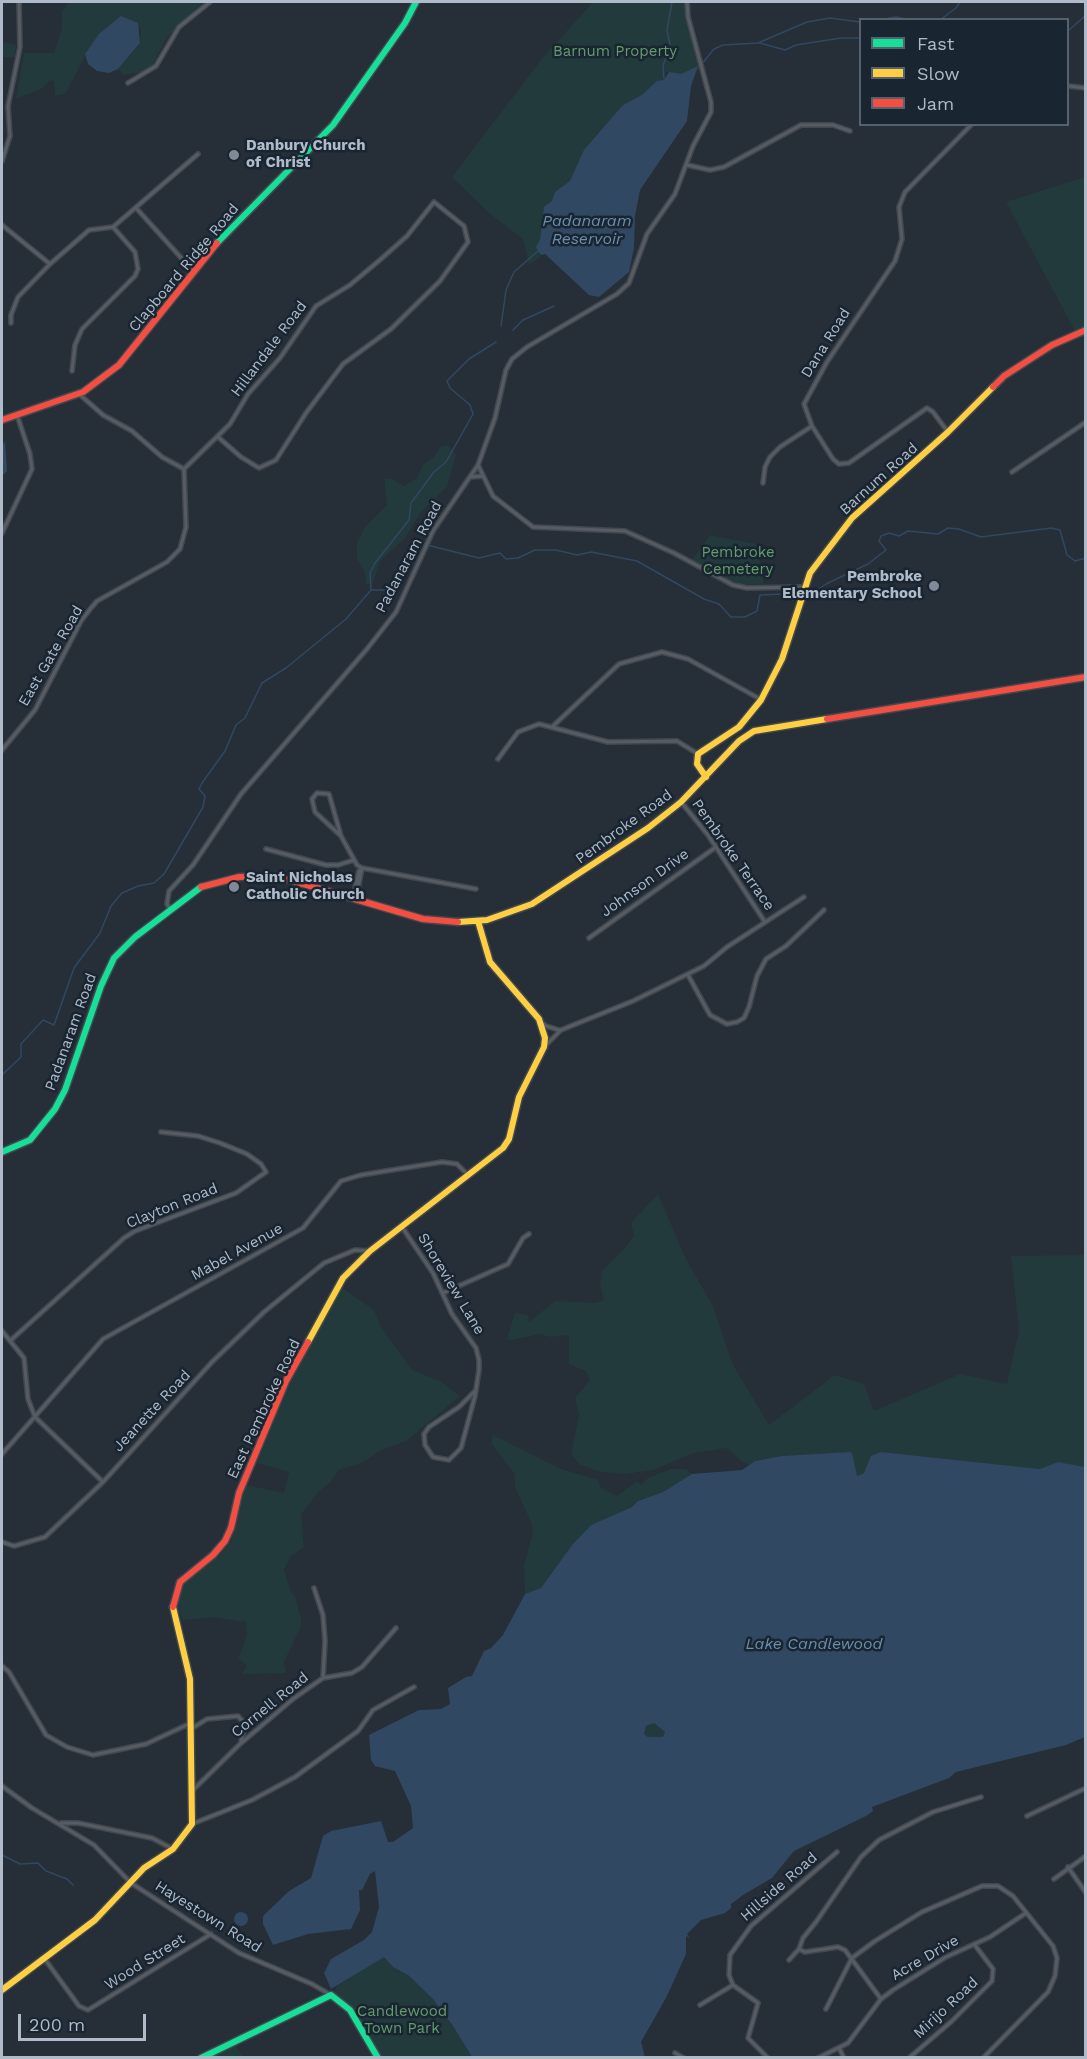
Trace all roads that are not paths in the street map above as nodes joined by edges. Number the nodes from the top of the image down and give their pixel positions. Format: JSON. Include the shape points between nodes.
{"nodes":[{"id":1,"x":20,"y":2,"type":"edge"},
{"id":2,"x":210,"y":2,"type":"edge"},
{"id":3,"x":416,"y":2,"type":"edge"},
{"id":4,"x":687,"y":2,"type":"edge"},
{"id":5,"x":128,"y":83,"type":"dead end"},
{"id":6,"x":1069,"y":86,"type":"edge"},
{"id":7,"x":1086,"y":88,"type":"edge"},
{"id":8,"x":970,"y":126,"type":"edge"},
{"id":9,"x":850,"y":131,"type":"dead end"},
{"id":10,"x":198,"y":154,"type":"dead end"},
{"id":11,"x":2,"y":161,"type":"edge"},
{"id":12,"x":687,"y":165,"type":"junction"},
{"id":13,"x":136,"y":208,"type":"junction"},
{"id":14,"x":2,"y":225,"type":"edge"},
{"id":15,"x":113,"y":227,"type":"junction"},
{"id":16,"x":50,"y":264,"type":"junction"},
{"id":17,"x":194,"y":272,"type":"junction"},
{"id":18,"x":11,"y":323,"type":"dead end"},
{"id":19,"x":1086,"y":330,"type":"edge"},
{"id":20,"x":72,"y":371,"type":"dead end"},
{"id":21,"x":79,"y":394,"type":"junction"},
{"id":22,"x":16,"y":414,"type":"junction"},
{"id":23,"x":2,"y":420,"type":"edge"},
{"id":24,"x":1086,"y":422,"type":"edge"},
{"id":25,"x":812,"y":426,"type":"junction"},
{"id":26,"x":948,"y":432,"type":"junction"},
{"id":27,"x":218,"y":437,"type":"junction"},
{"id":28,"x":478,"y":465,"type":"junction"},
{"id":29,"x":184,"y":469,"type":"junction"},
{"id":30,"x":1012,"y":472,"type":"dead end"},
{"id":31,"x":482,"y":476,"type":"junction"},
{"id":32,"x":470,"y":477,"type":"junction"},
{"id":33,"x":763,"y":483,"type":"dead end"},
{"id":34,"x":2,"y":533,"type":"edge"},
{"id":35,"x":804,"y":587,"type":"junction"},
{"id":36,"x":1086,"y":677,"type":"edge"},
{"id":37,"x":761,"y":700,"type":"junction"},
{"id":38,"x":552,"y":727,"type":"junction"},
{"id":39,"x":2,"y":750,"type":"edge"},
{"id":40,"x":698,"y":754,"type":"junction"},
{"id":41,"x":498,"y":759,"type":"dead end"},
{"id":42,"x":706,"y":777,"type":"junction"},
{"id":43,"x":681,"y":802,"type":"junction"},
{"id":44,"x":341,"y":836,"type":"junction"},
{"id":45,"x":716,"y":847,"type":"junction"},
{"id":46,"x":266,"y":849,"type":"dead end"},
{"id":47,"x":354,"y":860,"type":"junction"},
{"id":48,"x":362,"y":868,"type":"junction"},
{"id":49,"x":476,"y":889,"type":"dead end"},
{"id":50,"x":804,"y":897,"type":"dead end"},
{"id":51,"x":353,"y":898,"type":"junction"},
{"id":52,"x":170,"y":909,"type":"junction"},
{"id":53,"x":824,"y":910,"type":"dead end"},
{"id":54,"x":478,"y":921,"type":"junction"},
{"id":55,"x":765,"y":922,"type":"junction"},
{"id":56,"x":589,"y":938,"type":"dead end"},
{"id":57,"x":688,"y":975,"type":"junction"},
{"id":58,"x":539,"y":1019,"type":"junction"},
{"id":59,"x":561,"y":1030,"type":"junction"},
{"id":60,"x":544,"y":1047,"type":"junction"},
{"id":61,"x":160,"y":1132,"type":"dead end"},
{"id":62,"x":2,"y":1152,"type":"edge"},
{"id":63,"x":468,"y":1175,"type":"junction"},
{"id":64,"x":402,"y":1227,"type":"junction"},
{"id":65,"x":529,"y":1234,"type":"dead end"},
{"id":66,"x":370,"y":1251,"type":"junction"},
{"id":67,"x":443,"y":1293,"type":"junction"},
{"id":68,"x":2,"y":1331,"type":"edge"},
{"id":69,"x":11,"y":1340,"type":"junction"},
{"id":70,"x":476,"y":1390,"type":"junction"},
{"id":71,"x":35,"y":1417,"type":"junction"},
{"id":72,"x":2,"y":1454,"type":"edge"},
{"id":73,"x":103,"y":1482,"type":"junction"},
{"id":74,"x":2,"y":1542,"type":"edge"},
{"id":75,"x":314,"y":1588,"type":"dead end"},
{"id":76,"x":396,"y":1628,"type":"dead end"},
{"id":77,"x":2,"y":1666,"type":"edge"},
{"id":78,"x":323,"y":1678,"type":"junction"},
{"id":79,"x":414,"y":1687,"type":"dead end"},
{"id":80,"x":191,"y":1726,"type":"junction"},
{"id":81,"x":240,"y":1744,"type":"junction"},
{"id":82,"x":2,"y":1786,"type":"edge"},
{"id":83,"x":1086,"y":1788,"type":"edge"},
{"id":84,"x":193,"y":1790,"type":"junction"},
{"id":85,"x":981,"y":1797,"type":"dead end"},
{"id":86,"x":1027,"y":1816,"type":"dead end"},
{"id":87,"x":60,"y":1823,"type":"junction"},
{"id":88,"x":192,"y":1824,"type":"junction"},
{"id":89,"x":173,"y":1849,"type":"junction"},
{"id":90,"x":837,"y":1852,"type":"dead end"},
{"id":91,"x":1086,"y":1856,"type":"edge"},
{"id":92,"x":1068,"y":1868,"type":"junction"},
{"id":93,"x":1054,"y":1879,"type":"dead end"},
{"id":94,"x":131,"y":1883,"type":"junction"},
{"id":95,"x":1086,"y":1893,"type":"edge"},
{"id":96,"x":1026,"y":1913,"type":"junction"},
{"id":97,"x":211,"y":1934,"type":"junction"},
{"id":98,"x":974,"y":1944,"type":"junction"},
{"id":99,"x":799,"y":1949,"type":"junction"},
{"id":100,"x":44,"y":1958,"type":"junction"},
{"id":101,"x":852,"y":1958,"type":"junction"},
{"id":102,"x":789,"y":1960,"type":"dead end"},
{"id":103,"x":733,"y":1985,"type":"junction"},
{"id":104,"x":2,"y":1990,"type":"edge"},
{"id":105,"x":331,"y":1995,"type":"junction"},
{"id":106,"x":881,"y":1999,"type":"junction"},
{"id":107,"x":700,"y":2005,"type":"dead end"},
{"id":108,"x":826,"y":2009,"type":"dead end"},
{"id":109,"x":839,"y":2048,"type":"junction"},
{"id":110,"x":675,"y":2053,"type":"dead end"},
{"id":111,"x":201,"y":2058,"type":"edge"},
{"id":112,"x":378,"y":2058,"type":"edge"},
{"id":113,"x":684,"y":2058,"type":"edge"},
{"id":114,"x":768,"y":2058,"type":"edge"},
{"id":115,"x":818,"y":2058,"type":"edge"},
{"id":116,"x":844,"y":2058,"type":"edge"},
{"id":117,"x":909,"y":2058,"type":"edge"},
{"id":118,"x":983,"y":2058,"type":"edge"}],
"edges":[{"from":1,"to":11,"type":"street","via":[[20,47],[8,106],[10,136]]},
{"from":2,"to":5,"type":"street","via":[[179,27],[156,66]]},
{"from":3,"to":17,"type":"street","name":"Clapboard Ridge Road","via":[[333,125],[236,222]]},
{"from":4,"to":12,"type":"street","name":"Padanaram Road","via":[[711,112]]},
{"from":6,"to":7,"type":"street"},
{"from":8,"to":25,"type":"street","name":"Dana Road","via":[[905,192],[901,200],[901,248],[805,398]]},
{"from":9,"to":12,"type":"street","via":[[833,125],[801,125],[724,167],[710,170]]},
{"from":10,"to":13,"type":"street"},
{"from":12,"to":28,"type":"street","name":"Padanaram Road","via":[[675,194],[647,234],[634,275],[624,290],[512,359]]},
{"from":13,"to":15,"type":"street"},
{"from":13,"to":17,"type":"street"},
{"from":14,"to":16,"type":"street"},
{"from":15,"to":16,"type":"street","via":[[89,230]]},
{"from":15,"to":20,"type":"street","via":[[135,252],[138,269],[82,329],[75,345]]},
{"from":16,"to":18,"type":"street","via":[[18,297],[10,315]]},
{"from":17,"to":21,"type":"street","name":"Clapboard Ridge Road","via":[[119,365]]},
{"from":19,"to":26,"type":"street","name":"Barnum Road","via":[[1019,365]]},
{"from":21,"to":22,"type":"street","name":"Clapboard Ridge Road"},
{"from":21,"to":29,"type":"street","via":[[162,457]]},
{"from":22,"to":23,"type":"street","name":"Clapboard Ridge Road"},
{"from":22,"to":34,"type":"street","via":[[32,469]]},
{"from":24,"to":30,"type":"street"},
{"from":25,"to":26,"type":"street","name":"Dana Road","via":[[832,459],[844,465],[927,408]]},
{"from":25,"to":33,"type":"street","via":[[770,457]]},
{"from":26,"to":35,"type":"street","name":"Barnum Road","via":[[852,518],[814,565]]},
{"from":27,"to":27,"type":"street","name":"Hillandale Road","via":[[316,306],[381,259],[407,236],[434,202],[464,226],[468,242],[440,281],[391,329],[343,364],[276,460],[267,466],[252,465]]},
{"from":27,"to":29,"type":"street","name":"Hillandale Road"},
{"from":28,"to":31,"type":"street"},
{"from":28,"to":32,"type":"street","name":"Padanaram Road"},
{"from":29,"to":39,"type":"street","name":"East Gate Road","via":[[186,527],[180,549],[167,562],[91,609],[35,710]]},
{"from":31,"to":32,"type":"street"},
{"from":31,"to":35,"type":"street","via":[[493,496],[533,527],[625,531],[733,585]]},
{"from":32,"to":52,"type":"street","name":"Padanaram Road","via":[[442,514],[390,621],[241,794],[193,865],[169,891]]},
{"from":35,"to":37,"type":"street","name":"Barnum Road","via":[[782,659]]},
{"from":36,"to":42,"type":"street","name":"Pembroke Road","via":[[760,729],[739,741]]},
{"from":37,"to":38,"type":"street","via":[[694,662],[662,652],[619,664]]},
{"from":37,"to":40,"type":"street","name":"Barnum Road","via":[[739,727]]},
{"from":38,"to":40,"type":"street","via":[[608,742],[677,741]]},
{"from":38,"to":41,"type":"street","via":[[539,724],[518,732]]},
{"from":40,"to":42,"type":"street","via":[[697,764]]},
{"from":42,"to":43,"type":"street","name":"Pembroke Road"},
{"from":43,"to":45,"type":"street","name":"Pembroke Terrace"},
{"from":43,"to":54,"type":"street","name":"Pembroke Road","via":[[540,899],[514,912]]},
{"from":44,"to":44,"type":"street","via":[[329,794],[317,793],[312,799],[315,812]]},
{"from":44,"to":47,"type":"street"},
{"from":45,"to":55,"type":"street","name":"Pembroke Terrace"},
{"from":45,"to":56,"type":"street","name":"Johnson Drive"},
{"from":46,"to":47,"type":"street","via":[[326,865]]},
{"from":47,"to":48,"type":"street"},
{"from":48,"to":49,"type":"street"},
{"from":48,"to":51,"type":"street"},
{"from":50,"to":55,"type":"street","name":"East Pembroke Road"},
{"from":51,"to":52,"type":"street","name":"Pembroke Road","via":[[276,876],[257,875],[203,886]]},
{"from":51,"to":54,"type":"street","name":"Pembroke Road","via":[[434,921]]},
{"from":52,"to":62,"type":"street","name":"Padanaram Road","via":[[114,958],[55,1110],[30,1140]]},
{"from":53,"to":57,"type":"street","via":[[766,959],[744,1018],[736,1022],[727,1024],[710,1015]]},
{"from":54,"to":58,"type":"street","via":[[483,945],[494,968]]},
{"from":55,"to":57,"type":"street","name":"East Pembroke Road"},
{"from":57,"to":59,"type":"street","name":"East Pembroke Road"},
{"from":58,"to":59,"type":"street","via":[[546,1026]]},
{"from":58,"to":60,"type":"street"},
{"from":59,"to":60,"type":"street","name":"East Pembroke Road"},
{"from":60,"to":63,"type":"street","name":"East Pembroke Road","via":[[523,1087],[506,1144]]},
{"from":61,"to":69,"type":"street","name":"Clayton Road","via":[[220,1143],[247,1154],[266,1172],[236,1193],[124,1238]]},
{"from":63,"to":64,"type":"street","name":"East Pembroke Road"},
{"from":63,"to":71,"type":"street","name":"Mabel Avenue","via":[[457,1164],[442,1162],[341,1181],[303,1228],[110,1333]]},
{"from":64,"to":66,"type":"street","name":"East Pembroke Road"},
{"from":64,"to":67,"type":"street","name":"Shoreview Lane"},
{"from":65,"to":67,"type":"street","via":[[508,1264]]},
{"from":66,"to":73,"type":"street","name":"Jeanette Road","via":[[355,1250],[324,1263],[264,1312],[212,1362]]},
{"from":66,"to":80,"type":"street","name":"East Pembroke Road","via":[[343,1278],[286,1381],[239,1493],[225,1541],[180,1582],[174,1597],[173,1611],[190,1679]]},
{"from":67,"to":70,"type":"street","name":"Shoreview Lane","via":[[477,1352]]},
{"from":68,"to":69,"type":"street"},
{"from":69,"to":71,"type":"street","via":[[24,1358],[28,1399]]},
{"from":70,"to":70,"type":"street","name":"Shoreview Lane","via":[[461,1448],[449,1460],[433,1457],[424,1445],[424,1434]]},
{"from":71,"to":72,"type":"street","name":"Mabel Avenue"},
{"from":71,"to":73,"type":"street"},
{"from":73,"to":74,"type":"street","name":"Jeanette Road","via":[[45,1537],[14,1546]]},
{"from":75,"to":78,"type":"street","via":[[324,1624]]},
{"from":76,"to":78,"type":"street","name":"Cornell Road","via":[[362,1668]]},
{"from":77,"to":80,"type":"street","via":[[46,1735],[67,1747],[93,1755],[146,1744]]},
{"from":78,"to":81,"type":"street","name":"Cornell Road"},
{"from":79,"to":88,"type":"street","via":[[373,1710],[358,1731],[295,1777],[252,1800]]},
{"from":80,"to":81,"type":"street","via":[[207,1719],[238,1716],[245,1727]]},
{"from":80,"to":84,"type":"street","name":"East Pembroke Road"},
{"from":81,"to":84,"type":"street","name":"Cornell Road"},
{"from":82,"to":87,"type":"street","name":"Hayestown Road"},
{"from":83,"to":86,"type":"street"},
{"from":84,"to":88,"type":"street","name":"East Pembroke Road"},
{"from":85,"to":99,"type":"street","via":[[933,1812],[879,1840],[861,1857]]},
{"from":87,"to":89,"type":"street","via":[[78,1822],[152,1838]]},
{"from":87,"to":94,"type":"street","name":"Hayestown Road","via":[[106,1854]]},
{"from":88,"to":89,"type":"street"},
{"from":89,"to":94,"type":"street","via":[[144,1868]]},
{"from":90,"to":103,"type":"street","name":"Hillside Road","via":[[741,1939],[729,1961]]},
{"from":91,"to":92,"type":"street"},
{"from":92,"to":93,"type":"street"},
{"from":92,"to":95,"type":"street"},
{"from":94,"to":97,"type":"street","name":"Hayestown Road"},
{"from":94,"to":100,"type":"street","via":[[95,1920]]},
{"from":96,"to":98,"type":"street","name":"Acre Drive"},
{"from":96,"to":101,"type":"street","via":[[1013,1896],[998,1886],[982,1886],[922,1912]]},
{"from":96,"to":118,"type":"street","via":[[1053,1946],[1057,1959],[1055,1976],[1037,2005]]},
{"from":97,"to":100,"type":"street","name":"Wood Street","via":[[88,2010],[79,2006]]},
{"from":97,"to":105,"type":"street","name":"Hayestown Road","via":[[259,1963]]},
{"from":98,"to":106,"type":"street","name":"Acre Drive","via":[[946,1957]]},
{"from":98,"to":117,"type":"street","name":"Mirijo Road","via":[[993,1969],[992,1981]]},
{"from":99,"to":101,"type":"street","via":[[805,1952],[838,1947]]},
{"from":99,"to":102,"type":"street"},
{"from":100,"to":104,"type":"street"},
{"from":101,"to":106,"type":"street"},
{"from":101,"to":108,"type":"street"},
{"from":103,"to":107,"type":"street"},
{"from":103,"to":114,"type":"street","via":[[758,2003],[748,2038]]},
{"from":105,"to":111,"type":"street"},
{"from":105,"to":112,"type":"street","name":"Hayestown Road","via":[[350,2010]]},
{"from":106,"to":109,"type":"street","name":"Acre Drive","via":[[856,2035]]},
{"from":109,"to":115,"type":"street","name":"Acre Drive"},
{"from":109,"to":116,"type":"street"},
{"from":110,"to":113,"type":"street"}]}
